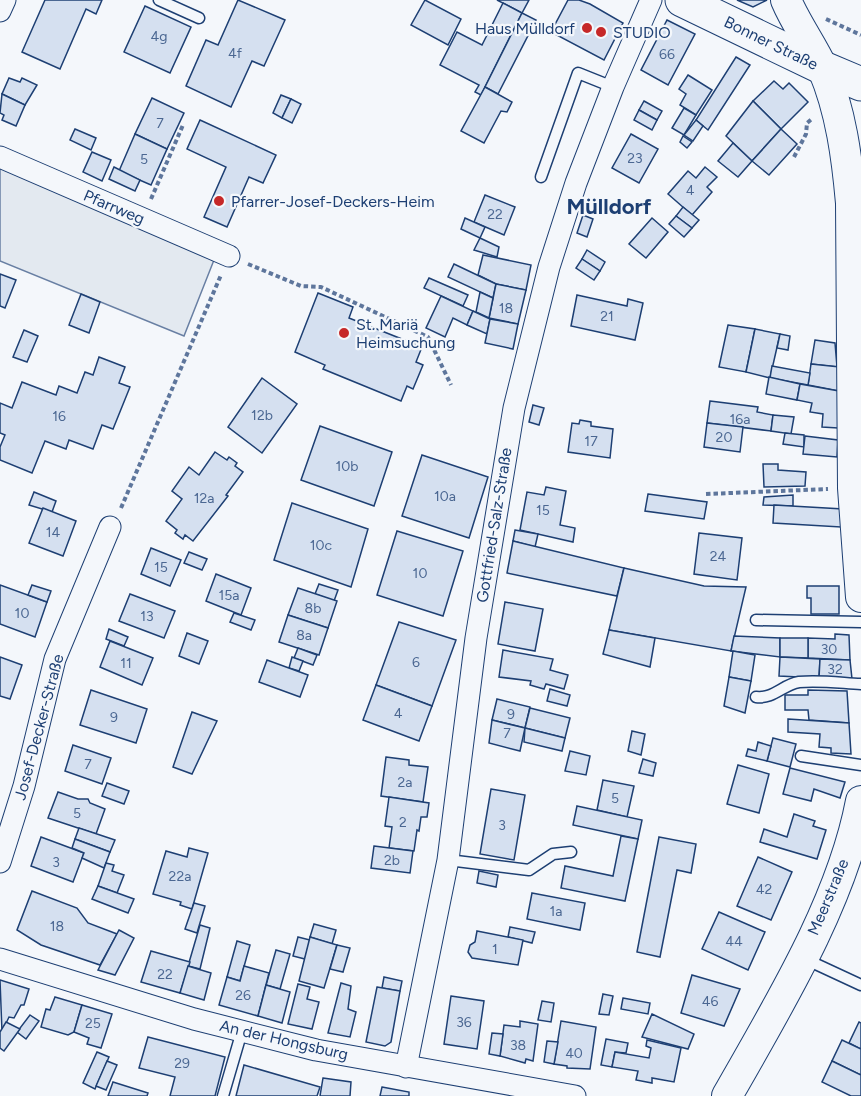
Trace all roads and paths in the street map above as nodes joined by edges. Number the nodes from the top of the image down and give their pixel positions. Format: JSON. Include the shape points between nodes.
{"nodes":[{"id":1,"x":5,"y":0,"type":"edge"},
{"id":2,"x":159,"y":0,"type":"edge"},
{"id":3,"x":651,"y":0,"type":"edge"},
{"id":4,"x":682,"y":0,"type":"edge"},
{"id":5,"x":786,"y":0,"type":"edge"},
{"id":6,"x":0,"y":11,"type":"edge"},
{"id":7,"x":816,"y":14,"type":"dead end"},
{"id":8,"x":199,"y":18,"type":"dead end"},
{"id":9,"x":861,"y":35,"type":"edge"},
{"id":10,"x":823,"y":68,"type":"junction"},
{"id":11,"x":861,"y":84,"type":"edge"},
{"id":12,"x":612,"y":87,"type":"junction"},
{"id":13,"x":807,"y":123,"type":"dead end"},
{"id":14,"x":183,"y":125,"type":"dead end"},
{"id":15,"x":0,"y":157,"type":"edge"},
{"id":16,"x":794,"y":157,"type":"dead end"},
{"id":17,"x":541,"y":177,"type":"dead end"},
{"id":18,"x":856,"y":195,"type":"edge"},
{"id":19,"x":142,"y":219,"type":"junction"},
{"id":20,"x":229,"y":256,"type":"junction"},
{"id":21,"x":857,"y":368,"type":"edge"},
{"id":22,"x":451,"y":385,"type":"dead end"},
{"id":23,"x":853,"y":488,"type":"junction"},
{"id":24,"x":706,"y":494,"type":"dead end"},
{"id":25,"x":110,"y":527,"type":"joint"},
{"id":26,"x":861,"y":597,"type":"edge"},
{"id":27,"x":756,"y":620,"type":"dead end"},
{"id":28,"x":861,"y":622,"type":"edge"},
{"id":29,"x":861,"y":684,"type":"edge"},
{"id":30,"x":756,"y":697,"type":"dead end"},
{"id":31,"x":801,"y":756,"type":"dead end"},
{"id":32,"x":861,"y":765,"type":"edge"},
{"id":33,"x":860,"y":808,"type":"edge"},
{"id":34,"x":571,"y":852,"type":"dead end"},
{"id":35,"x":448,"y":860,"type":"junction"},
{"id":36,"x":0,"y":862,"type":"edge"},
{"id":37,"x":802,"y":957,"type":"junction"},
{"id":38,"x":0,"y":959,"type":"edge"},
{"id":39,"x":861,"y":984,"type":"edge"},
{"id":40,"x":242,"y":1031,"type":"junction"},
{"id":41,"x":406,"y":1066,"type":"junction"},
{"id":42,"x":223,"y":1096,"type":"edge"},
{"id":43,"x":574,"y":1096,"type":"edge"},
{"id":44,"x":727,"y":1096,"type":"edge"}],
"edges":[{"from":1,"to":6,"type":"street"},
{"from":2,"to":8,"type":"lane"},
{"from":3,"to":12,"type":"street","name":"Gottfried-Salz-Straße"},
{"from":4,"to":10,"type":"main road","name":"Bonner Straße"},
{"from":5,"to":10,"type":"street"},
{"from":7,"to":9,"type":"path"},
{"from":10,"to":11,"type":"main road","name":"Bonner Straße"},
{"from":10,"to":18,"type":"street","via":[[840,120]]},
{"from":12,"to":17,"type":"lane","via":[[578,73]]},
{"from":12,"to":35,"type":"street","name":"Gottfried-Salz-Straße","via":[[549,267],[514,408],[478,627]]},
{"from":13,"to":16,"type":"path"},
{"from":14,"to":19,"type":"path"},
{"from":15,"to":19,"type":"street","name":"Pfarrweg"},
{"from":18,"to":21,"type":"street"},
{"from":19,"to":20,"type":"street","name":"Pfarrweg"},
{"from":20,"to":22,"type":"path","via":[[301,286],[321,287],[428,337]]},
{"from":20,"to":25,"type":"path"},
{"from":21,"to":23,"type":"street"},
{"from":23,"to":24,"type":"path"},
{"from":23,"to":26,"type":"street"},
{"from":25,"to":36,"type":"street","name":"Josef-Decker-Straße","via":[[55,659],[24,786]]},
{"from":27,"to":28,"type":"lane"},
{"from":29,"to":30,"type":"lane","via":[[801,682],[766,698]]},
{"from":31,"to":32,"type":"lane"},
{"from":33,"to":37,"type":"street","name":"Meerstraße","via":[[840,878]]},
{"from":34,"to":35,"type":"lane","via":[[554,854],[529,870]]},
{"from":35,"to":41,"type":"street","name":"Gottfried-Salz-Straße"},
{"from":37,"to":39,"type":"lane"},
{"from":37,"to":44,"type":"street","name":"Meerstraße"},
{"from":38,"to":40,"type":"street","name":"An der Hongsburg"},
{"from":40,"to":41,"type":"street","name":"An der Hongsburg","via":[[316,1050]]},
{"from":40,"to":42,"type":"lane"},
{"from":41,"to":43,"type":"street","name":"An der Hongsburg"}]}
